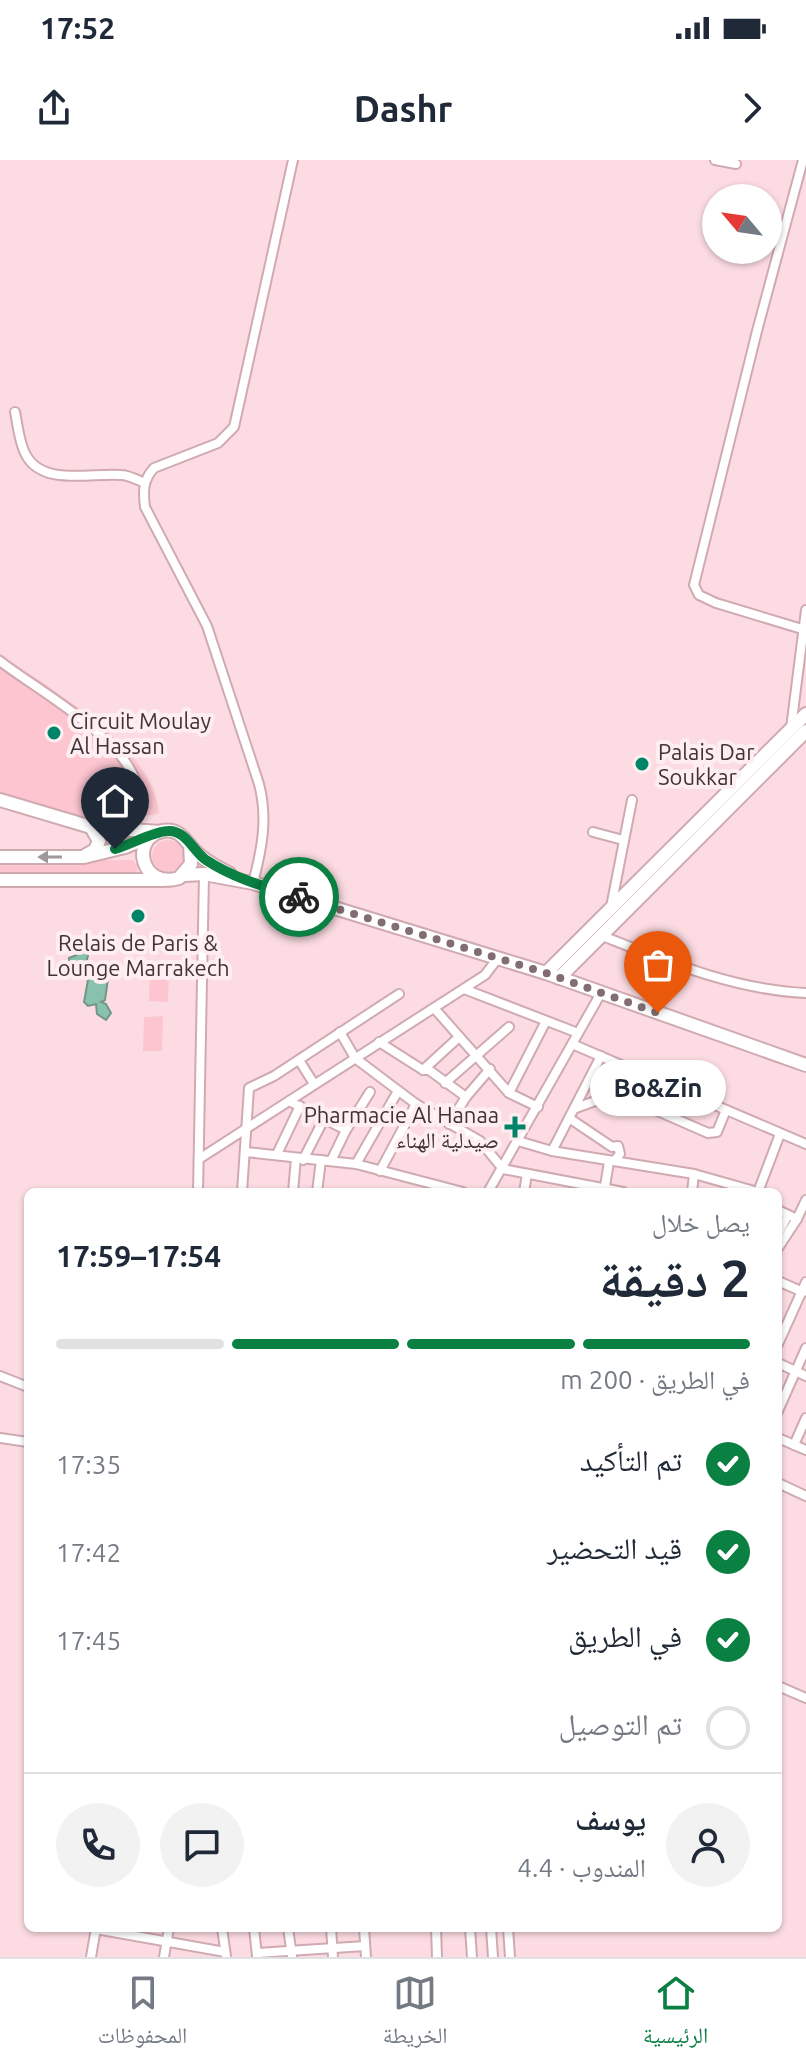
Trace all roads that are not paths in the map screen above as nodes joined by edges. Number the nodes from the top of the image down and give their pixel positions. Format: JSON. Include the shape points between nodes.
{"nodes":[{"id":1,"x":293,"y":160,"type":"edge"},
{"id":2,"x":715,"y":160,"type":"edge"},
{"id":3,"x":803,"y":160,"type":"edge"},
{"id":4,"x":736,"y":164,"type":"dead end"},
{"id":5,"x":15,"y":412,"type":"dead end"},
{"id":6,"x":145,"y":483,"type":"junction"},
{"id":7,"x":806,"y":610,"type":"edge"},
{"id":8,"x":802,"y":629,"type":"junction"},
{"id":9,"x":803,"y":649,"type":"edge"},
{"id":10,"x":0,"y":661,"type":"edge"},
{"id":11,"x":806,"y":714,"type":"edge"},
{"id":12,"x":798,"y":733,"type":"edge"},
{"id":13,"x":783,"y":746,"type":"junction"},
{"id":14,"x":0,"y":800,"type":"edge"},
{"id":15,"x":632,"y":800,"type":"dead end"},
{"id":16,"x":91,"y":827,"type":"junction"},
{"id":17,"x":107,"y":830,"type":"junction"},
{"id":18,"x":593,"y":832,"type":"dead end"},
{"id":19,"x":156,"y":834,"type":"junction"},
{"id":20,"x":623,"y":840,"type":"junction"},
{"id":21,"x":130,"y":845,"type":"junction"},
{"id":22,"x":190,"y":845,"type":"junction"},
{"id":23,"x":143,"y":854,"type":"junction"},
{"id":24,"x":0,"y":857,"type":"edge"},
{"id":25,"x":84,"y":857,"type":"junction"},
{"id":26,"x":204,"y":874,"type":"junction"},
{"id":27,"x":184,"y":875,"type":"junction"},
{"id":28,"x":236,"y":878,"type":"junction"},
{"id":29,"x":0,"y":880,"type":"edge"},
{"id":30,"x":163,"y":880,"type":"junction"},
{"id":31,"x":253,"y":883,"type":"junction"},
{"id":32,"x":611,"y":908,"type":"junction"},
{"id":33,"x":600,"y":935,"type":"junction"},
{"id":34,"x":498,"y":958,"type":"junction"},
{"id":35,"x":546,"y":973,"type":"junction"},
{"id":36,"x":559,"y":978,"type":"junction"},
{"id":37,"x":464,"y":989,"type":"junction"},
{"id":38,"x":601,"y":993,"type":"junction"},
{"id":39,"x":806,"y":993,"type":"edge"},
{"id":40,"x":399,"y":994,"type":"dead end"},
{"id":41,"x":434,"y":1008,"type":"junction"},
{"id":42,"x":546,"y":1021,"type":"junction"},
{"id":43,"x":509,"y":1027,"type":"dead end"},
{"id":44,"x":340,"y":1032,"type":"junction"},
{"id":45,"x":578,"y":1033,"type":"junction"},
{"id":46,"x":459,"y":1037,"type":"junction"},
{"id":47,"x":379,"y":1042,"type":"junction"},
{"id":48,"x":572,"y":1044,"type":"junction"},
{"id":49,"x":476,"y":1055,"type":"junction"},
{"id":50,"x":601,"y":1056,"type":"junction"},
{"id":51,"x":355,"y":1058,"type":"junction"},
{"id":52,"x":299,"y":1060,"type":"junction"},
{"id":53,"x":806,"y":1065,"type":"edge"},
{"id":54,"x":623,"y":1066,"type":"junction"},
{"id":55,"x":490,"y":1069,"type":"junction"},
{"id":56,"x":423,"y":1070,"type":"junction"},
{"id":57,"x":445,"y":1083,"type":"junction"},
{"id":58,"x":314,"y":1084,"type":"junction"},
{"id":59,"x":398,"y":1091,"type":"junction"},
{"id":60,"x":612,"y":1091,"type":"junction"},
{"id":61,"x":370,"y":1092,"type":"dead end"},
{"id":62,"x":509,"y":1093,"type":"junction"},
{"id":63,"x":466,"y":1097,"type":"junction"},
{"id":64,"x":289,"y":1101,"type":"junction"},
{"id":65,"x":416,"y":1104,"type":"junction"},
{"id":66,"x":300,"y":1106,"type":"junction"},
{"id":67,"x":538,"y":1107,"type":"junction"},
{"id":68,"x":575,"y":1108,"type":"junction"},
{"id":69,"x":726,"y":1110,"type":"junction"},
{"id":70,"x":325,"y":1117,"type":"junction"},
{"id":71,"x":569,"y":1118,"type":"junction"},
{"id":72,"x":449,"y":1124,"type":"junction"},
{"id":73,"x":246,"y":1128,"type":"junction"},
{"id":74,"x":346,"y":1130,"type":"junction"},
{"id":75,"x":780,"y":1134,"type":"junction"},
{"id":76,"x":518,"y":1141,"type":"junction"},
{"id":77,"x":806,"y":1144,"type":"edge"},
{"id":78,"x":552,"y":1151,"type":"junction"},
{"id":79,"x":246,"y":1152,"type":"junction"},
{"id":80,"x":277,"y":1154,"type":"junction"},
{"id":81,"x":199,"y":1159,"type":"junction"},
{"id":82,"x":300,"y":1159,"type":"junction"},
{"id":83,"x":326,"y":1160,"type":"junction"},
{"id":84,"x":611,"y":1162,"type":"junction"},
{"id":85,"x":356,"y":1164,"type":"junction"},
{"id":86,"x":503,"y":1169,"type":"junction"},
{"id":87,"x":380,"y":1171,"type":"junction"},
{"id":88,"x":527,"y":1174,"type":"junction"},
{"id":89,"x":694,"y":1174,"type":"junction"},
{"id":90,"x":198,"y":1188,"type":"edge"},
{"id":91,"x":242,"y":1188,"type":"edge"},
{"id":92,"x":294,"y":1188,"type":"edge"},
{"id":93,"x":318,"y":1188,"type":"edge"},
{"id":94,"x":447,"y":1188,"type":"edge"},
{"id":95,"x":491,"y":1188,"type":"edge"},
{"id":96,"x":525,"y":1188,"type":"edge"},
{"id":97,"x":594,"y":1188,"type":"edge"},
{"id":98,"x":604,"y":1188,"type":"edge"},
{"id":99,"x":692,"y":1188,"type":"edge"},
{"id":100,"x":744,"y":1188,"type":"edge"},
{"id":101,"x":760,"y":1188,"type":"edge"},
{"id":102,"x":806,"y":1200,"type":"edge"},
{"id":103,"x":782,"y":1212,"type":"edge"},
{"id":104,"x":797,"y":1219,"type":"junction"},
{"id":105,"x":782,"y":1242,"type":"edge"},
{"id":106,"x":806,"y":1282,"type":"edge"},
{"id":107,"x":782,"y":1283,"type":"edge"},
{"id":108,"x":804,"y":1293,"type":"edge"},
{"id":109,"x":782,"y":1336,"type":"edge"},
{"id":110,"x":806,"y":1348,"type":"edge"},
{"id":111,"x":782,"y":1365,"type":"edge"},
{"id":112,"x":796,"y":1371,"type":"junction"},
{"id":113,"x":0,"y":1376,"type":"edge"},
{"id":114,"x":806,"y":1376,"type":"edge"},
{"id":115,"x":24,"y":1385,"type":"edge"},
{"id":116,"x":782,"y":1402,"type":"edge"},
{"id":117,"x":806,"y":1418,"type":"edge"},
{"id":118,"x":0,"y":1438,"type":"edge"},
{"id":119,"x":782,"y":1440,"type":"edge"},
{"id":120,"x":24,"y":1441,"type":"edge"},
{"id":121,"x":794,"y":1445,"type":"junction"},
{"id":122,"x":806,"y":1450,"type":"edge"},
{"id":123,"x":782,"y":1485,"type":"edge"},
{"id":124,"x":806,"y":1496,"type":"edge"},
{"id":125,"x":782,"y":1688,"type":"edge"},
{"id":126,"x":806,"y":1698,"type":"edge"},
{"id":127,"x":95,"y":1932,"type":"edge"},
{"id":128,"x":116,"y":1932,"type":"edge"},
{"id":129,"x":168,"y":1932,"type":"edge"},
{"id":130,"x":223,"y":1932,"type":"edge"},
{"id":131,"x":254,"y":1932,"type":"edge"},
{"id":132,"x":288,"y":1932,"type":"edge"},
{"id":133,"x":331,"y":1932,"type":"edge"},
{"id":134,"x":364,"y":1932,"type":"edge"},
{"id":135,"x":436,"y":1932,"type":"edge"},
{"id":136,"x":470,"y":1932,"type":"edge"},
{"id":137,"x":491,"y":1932,"type":"edge"},
{"id":138,"x":508,"y":1932,"type":"edge"},
{"id":139,"x":166,"y":1942,"type":"junction"},
{"id":140,"x":365,"y":1946,"type":"junction"},
{"id":141,"x":333,"y":1953,"type":"edge"},
{"id":142,"x":226,"y":1954,"type":"edge"},
{"id":143,"x":257,"y":1955,"type":"edge"},
{"id":144,"x":291,"y":1955,"type":"edge"},
{"id":145,"x":91,"y":1957,"type":"edge"},
{"id":146,"x":164,"y":1957,"type":"edge"},
{"id":147,"x":366,"y":1957,"type":"edge"},
{"id":148,"x":437,"y":1957,"type":"edge"},
{"id":149,"x":472,"y":1957,"type":"edge"},
{"id":150,"x":493,"y":1957,"type":"edge"},
{"id":151,"x":510,"y":1957,"type":"edge"}],
"edges":[{"from":1,"to":6,"type":"street","via":[[234,427],[218,443],[154,468]]},
{"from":2,"to":4,"type":"street"},
{"from":3,"to":8,"type":"street","via":[[694,585],[706,598]]},
{"from":5,"to":6,"type":"street","via":[[26,457],[36,466],[62,475],[122,475]]},
{"from":6,"to":31,"type":"street","via":[[145,507],[207,626],[259,784],[264,828]]},
{"from":7,"to":8,"type":"street"},
{"from":8,"to":9,"type":"street"},
{"from":9,"to":12,"type":"street"},
{"from":10,"to":17,"type":"street","via":[[87,723],[129,767],[135,782],[133,807]]},
{"from":11,"to":12,"type":"street"},
{"from":12,"to":13,"type":"street"},
{"from":13,"to":32,"type":"street"},
{"from":13,"to":33,"type":"street"},
{"from":14,"to":16,"type":"street"},
{"from":15,"to":20,"type":"street"},
{"from":16,"to":17,"type":"street"},
{"from":16,"to":25,"type":"street","via":[[99,841]]},
{"from":17,"to":19,"type":"street"},
{"from":17,"to":21,"type":"street"},
{"from":18,"to":20,"type":"street"},
{"from":19,"to":21,"type":"street"},
{"from":19,"to":22,"type":"street","via":[[178,833]]},
{"from":19,"to":23,"type":"street"},
{"from":20,"to":32,"type":"street"},
{"from":21,"to":23,"type":"street"},
{"from":21,"to":25,"type":"street"},
{"from":22,"to":27,"type":"street","via":[[192,862]]},
{"from":22,"to":28,"type":"street"},
{"from":23,"to":30,"type":"street","via":[[148,870]]},
{"from":25,"to":24,"type":"street","one_way":true},
{"from":26,"to":27,"type":"street"},
{"from":26,"to":28,"type":"street"},
{"from":26,"to":81,"type":"street"},
{"from":27,"to":30,"type":"street"},
{"from":28,"to":31,"type":"street"},
{"from":29,"to":30,"type":"street"},
{"from":31,"to":34,"type":"street"},
{"from":32,"to":35,"type":"street"},
{"from":33,"to":36,"type":"street"},
{"from":33,"to":39,"type":"street","via":[[697,972]]},
{"from":34,"to":35,"type":"street"},
{"from":34,"to":37,"type":"street","via":[[488,973]]},
{"from":35,"to":36,"type":"street"},
{"from":36,"to":38,"type":"street"},
{"from":37,"to":41,"type":"street"},
{"from":37,"to":42,"type":"street"},
{"from":38,"to":45,"type":"street"},
{"from":38,"to":53,"type":"street"},
{"from":40,"to":44,"type":"street"},
{"from":41,"to":46,"type":"street"},
{"from":41,"to":47,"type":"street"},
{"from":42,"to":45,"type":"street"},
{"from":42,"to":62,"type":"street"},
{"from":43,"to":49,"type":"street"},
{"from":44,"to":51,"type":"street"},
{"from":44,"to":52,"type":"street"},
{"from":45,"to":48,"type":"street"},
{"from":46,"to":49,"type":"street"},
{"from":46,"to":56,"type":"street"},
{"from":47,"to":51,"type":"street"},
{"from":47,"to":56,"type":"street"},
{"from":48,"to":50,"type":"street"},
{"from":48,"to":67,"type":"street"},
{"from":49,"to":55,"type":"street"},
{"from":49,"to":57,"type":"street"},
{"from":50,"to":54,"type":"street"},
{"from":50,"to":68,"type":"street"},
{"from":51,"to":58,"type":"street"},
{"from":51,"to":59,"type":"street"},
{"from":52,"to":58,"type":"street"},
{"from":52,"to":73,"type":"street","via":[[249,1088]]},
{"from":54,"to":60,"type":"street"},
{"from":54,"to":69,"type":"street"},
{"from":55,"to":62,"type":"street"},
{"from":55,"to":63,"type":"street"},
{"from":56,"to":57,"type":"street"},
{"from":57,"to":63,"type":"street"},
{"from":58,"to":64,"type":"street"},
{"from":59,"to":65,"type":"street"},
{"from":59,"to":85,"type":"street"},
{"from":60,"to":68,"type":"street"},
{"from":60,"to":69,"type":"street","via":[[708,1133],[717,1132]]},
{"from":61,"to":74,"type":"street"},
{"from":62,"to":67,"type":"street"},
{"from":63,"to":72,"type":"street"},
{"from":64,"to":66,"type":"street"},
{"from":64,"to":73,"type":"street"},
{"from":65,"to":72,"type":"street"},
{"from":65,"to":87,"type":"street"},
{"from":66,"to":70,"type":"street"},
{"from":66,"to":80,"type":"street"},
{"from":67,"to":76,"type":"street"},
{"from":68,"to":71,"type":"street"},
{"from":69,"to":75,"type":"street"},
{"from":70,"to":74,"type":"street"},
{"from":70,"to":82,"type":"street"},
{"from":71,"to":78,"type":"street"},
{"from":71,"to":84,"type":"street","via":[[618,1146],[620,1154]]},
{"from":72,"to":86,"type":"street","via":[[480,1141]]},
{"from":73,"to":79,"type":"street"},
{"from":73,"to":81,"type":"street"},
{"from":74,"to":83,"type":"street"},
{"from":75,"to":77,"type":"street"},
{"from":75,"to":101,"type":"street"},
{"from":76,"to":78,"type":"street"},
{"from":76,"to":86,"type":"street"},
{"from":78,"to":84,"type":"street"},
{"from":79,"to":80,"type":"street"},
{"from":79,"to":91,"type":"street"},
{"from":80,"to":82,"type":"street"},
{"from":81,"to":90,"type":"street"},
{"from":82,"to":83,"type":"street"},
{"from":82,"to":92,"type":"street"},
{"from":83,"to":85,"type":"street"},
{"from":83,"to":93,"type":"street"},
{"from":84,"to":89,"type":"street"},
{"from":84,"to":98,"type":"street"},
{"from":85,"to":87,"type":"street"},
{"from":86,"to":88,"type":"street"},
{"from":86,"to":95,"type":"street"},
{"from":87,"to":94,"type":"street"},
{"from":88,"to":96,"type":"street"},
{"from":88,"to":97,"type":"street"},
{"from":89,"to":99,"type":"street"},
{"from":89,"to":100,"type":"street"},
{"from":102,"to":104,"type":"street"},
{"from":103,"to":104,"type":"street"},
{"from":104,"to":105,"type":"street"},
{"from":106,"to":108,"type":"street"},
{"from":107,"to":108,"type":"street"},
{"from":108,"to":109,"type":"street"},
{"from":110,"to":112,"type":"street"},
{"from":111,"to":112,"type":"street"},
{"from":112,"to":114,"type":"street"},
{"from":112,"to":116,"type":"street"},
{"from":113,"to":115,"type":"street"},
{"from":117,"to":121,"type":"street"},
{"from":118,"to":120,"type":"street"},
{"from":119,"to":121,"type":"street"},
{"from":121,"to":122,"type":"street"},
{"from":123,"to":124,"type":"street"},
{"from":125,"to":126,"type":"street"},
{"from":127,"to":145,"type":"street"},
{"from":128,"to":139,"type":"street"},
{"from":129,"to":139,"type":"street"},
{"from":130,"to":142,"type":"street"},
{"from":131,"to":143,"type":"street"},
{"from":132,"to":144,"type":"street"},
{"from":133,"to":141,"type":"street"},
{"from":134,"to":140,"type":"street"},
{"from":135,"to":148,"type":"street"},
{"from":136,"to":149,"type":"street"},
{"from":137,"to":150,"type":"street"},
{"from":138,"to":151,"type":"street"},
{"from":139,"to":142,"type":"street"},
{"from":139,"to":146,"type":"street"},
{"from":140,"to":141,"type":"street"},
{"from":140,"to":147,"type":"street"},
{"from":141,"to":144,"type":"street"},
{"from":143,"to":144,"type":"street"}]}
